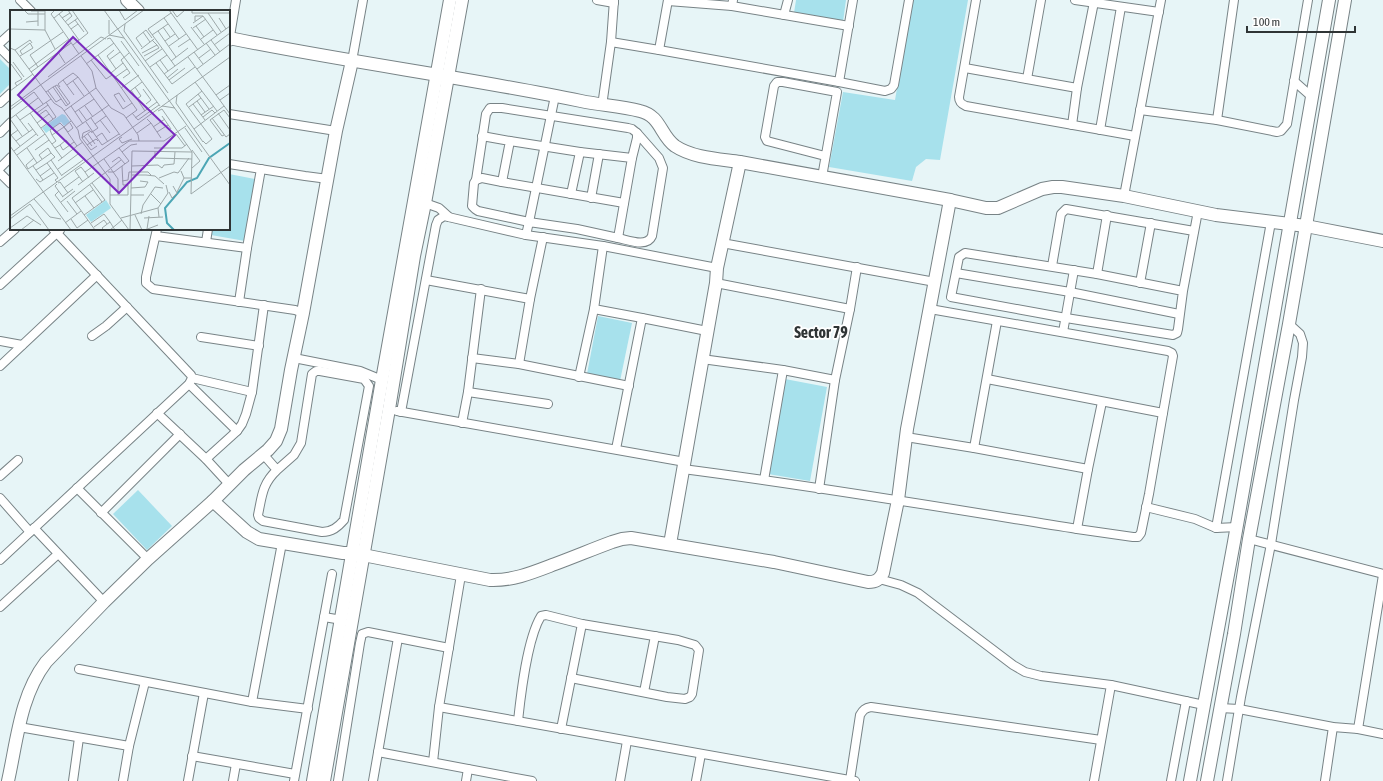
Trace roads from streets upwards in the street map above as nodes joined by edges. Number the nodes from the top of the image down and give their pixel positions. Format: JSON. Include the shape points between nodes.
{"nodes":[{"id":1,"x":20,"y":0,"type":"edge"},
{"id":2,"x":127,"y":0,"type":"edge"},
{"id":3,"x":236,"y":0,"type":"edge"},
{"id":4,"x":363,"y":0,"type":"edge"},
{"id":5,"x":450,"y":0,"type":"edge"},
{"id":6,"x":462,"y":0,"type":"edge"},
{"id":7,"x":597,"y":0,"type":"edge"},
{"id":8,"x":668,"y":0,"type":"edge"},
{"id":9,"x":788,"y":0,"type":"edge"},
{"id":10,"x":854,"y":0,"type":"edge"},
{"id":11,"x":909,"y":0,"type":"edge"},
{"id":12,"x":976,"y":0,"type":"edge"},
{"id":13,"x":1041,"y":0,"type":"edge"},
{"id":14,"x":1075,"y":0,"type":"edge"},
{"id":15,"x":1161,"y":0,"type":"edge"},
{"id":16,"x":1234,"y":0,"type":"edge"},
{"id":17,"x":1308,"y":0,"type":"edge"},
{"id":18,"x":1329,"y":0,"type":"edge"},
{"id":19,"x":1345,"y":0,"type":"edge"},
{"id":20,"x":614,"y":1,"type":"edge"},
{"id":21,"x":1094,"y":2,"type":"junction"},
{"id":22,"x":733,"y":3,"type":"edge"},
{"id":23,"x":1121,"y":7,"type":"junction"},
{"id":24,"x":30,"y":10,"type":"edge"},
{"id":25,"x":137,"y":10,"type":"edge"},
{"id":26,"x":1159,"y":12,"type":"junction"},
{"id":27,"x":784,"y":15,"type":"junction"},
{"id":28,"x":849,"y":26,"type":"junction"},
{"id":29,"x":230,"y":33,"type":"edge"},
{"id":30,"x":10,"y":34,"type":"edge"},
{"id":31,"x":230,"y":38,"type":"edge"},
{"id":32,"x":611,"y":42,"type":"junction"},
{"id":33,"x":0,"y":44,"type":"edge"},
{"id":34,"x":0,"y":48,"type":"edge"},
{"id":35,"x":659,"y":50,"type":"junction"},
{"id":36,"x":10,"y":58,"type":"edge"},
{"id":37,"x":352,"y":61,"type":"junction"},
{"id":38,"x":965,"y":68,"type":"junction"},
{"id":39,"x":443,"y":75,"type":"junction"},
{"id":40,"x":1027,"y":79,"type":"junction"},
{"id":41,"x":1294,"y":81,"type":"junction"},
{"id":42,"x":839,"y":82,"type":"junction"},
{"id":43,"x":1077,"y":88,"type":"junction"},
{"id":44,"x":10,"y":94,"type":"edge"},
{"id":45,"x":555,"y":96,"type":"junction"},
{"id":46,"x":1312,"y":97,"type":"junction"},
{"id":47,"x":0,"y":103,"type":"edge"},
{"id":48,"x":602,"y":106,"type":"junction"},
{"id":49,"x":1140,"y":110,"type":"junction"},
{"id":50,"x":230,"y":114,"type":"edge"},
{"id":51,"x":552,"y":116,"type":"junction"},
{"id":52,"x":1217,"y":120,"type":"junction"},
{"id":53,"x":10,"y":123,"type":"edge"},
{"id":54,"x":1072,"y":125,"type":"junction"},
{"id":55,"x":1100,"y":130,"type":"junction"},
{"id":56,"x":336,"y":131,"type":"junction"},
{"id":57,"x":0,"y":133,"type":"edge"},
{"id":58,"x":637,"y":133,"type":"junction"},
{"id":59,"x":482,"y":136,"type":"junction"},
{"id":60,"x":1135,"y":136,"type":"junction"},
{"id":61,"x":510,"y":141,"type":"junction"},
{"id":62,"x":546,"y":146,"type":"junction"},
{"id":63,"x":580,"y":152,"type":"junction"},
{"id":64,"x":599,"y":154,"type":"junction"},
{"id":65,"x":825,"y":156,"type":"junction"},
{"id":66,"x":10,"y":158,"type":"edge"},
{"id":67,"x":632,"y":158,"type":"junction"},
{"id":68,"x":740,"y":162,"type":"junction"},
{"id":69,"x":230,"y":164,"type":"edge"},
{"id":70,"x":0,"y":168,"type":"edge"},
{"id":71,"x":261,"y":169,"type":"junction"},
{"id":72,"x":0,"y":172,"type":"edge"},
{"id":73,"x":822,"y":177,"type":"junction"},
{"id":74,"x":328,"y":179,"type":"junction"},
{"id":75,"x":476,"y":180,"type":"junction"},
{"id":76,"x":502,"y":182,"type":"junction"},
{"id":77,"x":10,"y":183,"type":"edge"},
{"id":78,"x":537,"y":188,"type":"junction"},
{"id":79,"x":571,"y":194,"type":"junction"},
{"id":80,"x":1124,"y":196,"type":"junction"},
{"id":81,"x":591,"y":198,"type":"junction"},
{"id":82,"x":950,"y":200,"type":"junction"},
{"id":83,"x":425,"y":203,"type":"junction"},
{"id":84,"x":624,"y":203,"type":"junction"},
{"id":85,"x":1198,"y":211,"type":"junction"},
{"id":86,"x":1107,"y":215,"type":"junction"},
{"id":87,"x":449,"y":217,"type":"junction"},
{"id":88,"x":529,"y":222,"type":"junction"},
{"id":89,"x":1270,"y":222,"type":"junction"},
{"id":90,"x":1151,"y":223,"type":"junction"},
{"id":91,"x":1290,"y":224,"type":"junction"},
{"id":92,"x":1306,"y":226,"type":"junction"},
{"id":93,"x":14,"y":230,"type":"edge"},
{"id":94,"x":57,"y":230,"type":"edge"},
{"id":95,"x":208,"y":230,"type":"edge"},
{"id":96,"x":1194,"y":231,"type":"junction"},
{"id":97,"x":156,"y":232,"type":"edge"},
{"id":98,"x":526,"y":235,"type":"junction"},
{"id":99,"x":543,"y":237,"type":"junction"},
{"id":100,"x":618,"y":238,"type":"junction"},
{"id":101,"x":1383,"y":241,"type":"edge"},
{"id":102,"x":0,"y":242,"type":"edge"},
{"id":103,"x":206,"y":242,"type":"junction"},
{"id":104,"x":722,"y":243,"type":"junction"},
{"id":105,"x":603,"y":246,"type":"junction"},
{"id":106,"x":247,"y":248,"type":"junction"},
{"id":107,"x":1052,"y":266,"type":"junction"},
{"id":108,"x":857,"y":267,"type":"junction"},
{"id":109,"x":717,"y":268,"type":"junction"},
{"id":110,"x":1074,"y":270,"type":"junction"},
{"id":111,"x":956,"y":273,"type":"junction"},
{"id":112,"x":1097,"y":274,"type":"junction"},
{"id":113,"x":97,"y":275,"type":"junction"},
{"id":114,"x":426,"y":280,"type":"junction"},
{"id":115,"x":935,"y":282,"type":"junction"},
{"id":116,"x":716,"y":283,"type":"junction"},
{"id":117,"x":1140,"y":283,"type":"junction"},
{"id":118,"x":0,"y":285,"type":"edge"},
{"id":119,"x":481,"y":289,"type":"junction"},
{"id":120,"x":1183,"y":291,"type":"junction"},
{"id":121,"x":1070,"y":292,"type":"junction"},
{"id":122,"x":530,"y":299,"type":"junction"},
{"id":123,"x":239,"y":302,"type":"junction"},
{"id":124,"x":264,"y":305,"type":"junction"},
{"id":125,"x":127,"y":307,"type":"junction"},
{"id":126,"x":594,"y":309,"type":"junction"},
{"id":127,"x":930,"y":309,"type":"junction"},
{"id":128,"x":850,"y":310,"type":"junction"},
{"id":129,"x":303,"y":313,"type":"junction"},
{"id":130,"x":1179,"y":314,"type":"junction"},
{"id":131,"x":642,"y":318,"type":"junction"},
{"id":132,"x":1066,"y":318,"type":"junction"},
{"id":133,"x":997,"y":321,"type":"junction"},
{"id":134,"x":1290,"y":324,"type":"junction"},
{"id":135,"x":707,"y":331,"type":"junction"},
{"id":136,"x":1063,"y":332,"type":"junction"},
{"id":137,"x":92,"y":336,"type":"dead end"},
{"id":138,"x":201,"y":337,"type":"dead end"},
{"id":139,"x":0,"y":341,"type":"edge"},
{"id":140,"x":22,"y":346,"type":"junction"},
{"id":141,"x":259,"y":346,"type":"junction"},
{"id":142,"x":294,"y":358,"type":"junction"},
{"id":143,"x":472,"y":358,"type":"junction"},
{"id":144,"x":702,"y":359,"type":"junction"},
{"id":145,"x":519,"y":364,"type":"junction"},
{"id":146,"x":0,"y":366,"type":"edge"},
{"id":147,"x":783,"y":370,"type":"junction"},
{"id":148,"x":579,"y":377,"type":"junction"},
{"id":149,"x":987,"y":379,"type":"junction"},
{"id":150,"x":382,"y":380,"type":"junction"},
{"id":151,"x":835,"y":380,"type":"junction"},
{"id":152,"x":190,"y":381,"type":"junction"},
{"id":153,"x":629,"y":386,"type":"junction"},
{"id":154,"x":252,"y":392,"type":"junction"},
{"id":155,"x":468,"y":392,"type":"junction"},
{"id":156,"x":1102,"y":402,"type":"junction"},
{"id":157,"x":548,"y":404,"type":"dead end"},
{"id":158,"x":389,"y":409,"type":"junction"},
{"id":159,"x":401,"y":412,"type":"junction"},
{"id":160,"x":157,"y":413,"type":"junction"},
{"id":161,"x":1164,"y":413,"type":"junction"},
{"id":162,"x":462,"y":423,"type":"junction"},
{"id":163,"x":237,"y":431,"type":"junction"},
{"id":164,"x":180,"y":434,"type":"junction"},
{"id":165,"x":906,"y":436,"type":"junction"},
{"id":166,"x":974,"y":448,"type":"junction"},
{"id":167,"x":616,"y":449,"type":"junction"},
{"id":168,"x":263,"y":454,"type":"junction"},
{"id":169,"x":206,"y":459,"type":"junction"},
{"id":170,"x":18,"y":460,"type":"dead end"},
{"id":171,"x":684,"y":466,"type":"junction"},
{"id":172,"x":1088,"y":469,"type":"junction"},
{"id":173,"x":277,"y":470,"type":"junction"},
{"id":174,"x":0,"y":476,"type":"edge"},
{"id":175,"x":764,"y":480,"type":"junction"},
{"id":176,"x":229,"y":484,"type":"junction"},
{"id":177,"x":77,"y":488,"type":"junction"},
{"id":178,"x":819,"y":489,"type":"junction"},
{"id":179,"x":0,"y":498,"type":"edge"},
{"id":180,"x":213,"y":500,"type":"junction"},
{"id":181,"x":898,"y":500,"type":"junction"},
{"id":182,"x":1146,"y":507,"type":"junction"},
{"id":183,"x":101,"y":513,"type":"junction"},
{"id":184,"x":1237,"y":527,"type":"junction"},
{"id":185,"x":1216,"y":528,"type":"junction"},
{"id":186,"x":1077,"y":529,"type":"junction"},
{"id":187,"x":32,"y":530,"type":"junction"},
{"id":188,"x":1249,"y":539,"type":"junction"},
{"id":189,"x":282,"y":543,"type":"junction"},
{"id":190,"x":670,"y":544,"type":"junction"},
{"id":191,"x":1271,"y":544,"type":"junction"},
{"id":192,"x":58,"y":554,"type":"junction"},
{"id":193,"x":358,"y":554,"type":"junction"},
{"id":194,"x":148,"y":559,"type":"junction"},
{"id":195,"x":0,"y":560,"type":"edge"},
{"id":196,"x":332,"y":574,"type":"dead end"},
{"id":197,"x":461,"y":575,"type":"junction"},
{"id":198,"x":1383,"y":575,"type":"edge"},
{"id":199,"x":879,"y":579,"type":"junction"},
{"id":200,"x":104,"y":602,"type":"junction"},
{"id":201,"x":0,"y":607,"type":"edge"},
{"id":202,"x":324,"y":617,"type":"junction"},
{"id":203,"x":342,"y":620,"type":"junction"},
{"id":204,"x":582,"y":624,"type":"junction"},
{"id":205,"x":655,"y":636,"type":"junction"},
{"id":206,"x":398,"y":638,"type":"junction"},
{"id":207,"x":449,"y":648,"type":"junction"},
{"id":208,"x":79,"y":669,"type":"dead end"},
{"id":209,"x":349,"y":672,"type":"junction"},
{"id":210,"x":571,"y":678,"type":"junction"},
{"id":211,"x":145,"y":682,"type":"junction"},
{"id":212,"x":1111,"y":685,"type":"junction"},
{"id":213,"x":644,"y":692,"type":"junction"},
{"id":214,"x":204,"y":693,"type":"junction"},
{"id":215,"x":1186,"y":701,"type":"junction"},
{"id":216,"x":252,"y":702,"type":"junction"},
{"id":217,"x":1204,"y":705,"type":"junction"},
{"id":218,"x":438,"y":707,"type":"junction"},
{"id":219,"x":1220,"y":708,"type":"junction"},
{"id":220,"x":308,"y":709,"type":"junction"},
{"id":221,"x":1239,"y":709,"type":"junction"},
{"id":222,"x":518,"y":721,"type":"junction"},
{"id":223,"x":19,"y":727,"type":"junction"},
{"id":224,"x":1333,"y":727,"type":"junction"},
{"id":225,"x":561,"y":729,"type":"junction"},
{"id":226,"x":1358,"y":729,"type":"junction"},
{"id":227,"x":1383,"y":734,"type":"edge"},
{"id":228,"x":79,"y":738,"type":"junction"},
{"id":229,"x":1102,"y":740,"type":"junction"},
{"id":230,"x":627,"y":741,"type":"junction"},
{"id":231,"x":129,"y":746,"type":"junction"},
{"id":232,"x":378,"y":752,"type":"junction"},
{"id":233,"x":701,"y":754,"type":"junction"},
{"id":234,"x":192,"y":756,"type":"junction"},
{"id":235,"x":433,"y":762,"type":"junction"},
{"id":236,"x":236,"y":764,"type":"junction"},
{"id":237,"x":468,"y":769,"type":"junction"},
{"id":238,"x":295,"y":777,"type":"edge"},
{"id":239,"x":815,"y":778,"type":"edge"},
{"id":240,"x":515,"y":779,"type":"edge"},
{"id":241,"x":8,"y":781,"type":"edge"},
{"id":242,"x":73,"y":781,"type":"edge"},
{"id":243,"x":123,"y":781,"type":"edge"},
{"id":244,"x":188,"y":781,"type":"edge"},
{"id":245,"x":233,"y":781,"type":"edge"},
{"id":246,"x":313,"y":781,"type":"edge"},
{"id":247,"x":324,"y":781,"type":"edge"},
{"id":248,"x":338,"y":781,"type":"edge"},
{"id":249,"x":373,"y":781,"type":"edge"},
{"id":250,"x":466,"y":781,"type":"edge"},
{"id":251,"x":532,"y":781,"type":"edge"},
{"id":252,"x":620,"y":781,"type":"edge"},
{"id":253,"x":696,"y":781,"type":"edge"},
{"id":254,"x":852,"y":781,"type":"edge"},
{"id":255,"x":1094,"y":781,"type":"edge"},
{"id":256,"x":1171,"y":781,"type":"edge"},
{"id":257,"x":1190,"y":781,"type":"edge"},
{"id":258,"x":1207,"y":781,"type":"edge"},
{"id":259,"x":1227,"y":781,"type":"edge"},
{"id":260,"x":1325,"y":781,"type":"edge"}],
"edges":[{"from":1,"to":24,"type":"street"},
{"from":2,"to":25,"type":"street"},
{"from":3,"to":29,"type":"street"},
{"from":4,"to":37,"type":"street"},
{"from":5,"to":39,"type":"street"},
{"from":6,"to":39,"type":"street"},
{"from":7,"to":20,"type":"street"},
{"from":8,"to":22,"type":"street"},
{"from":8,"to":35,"type":"street"},
{"from":9,"to":27,"type":"street"},
{"from":10,"to":28,"type":"street"},
{"from":11,"to":42,"type":"street","via":[[894,85],[885,91]]},
{"from":12,"to":38,"type":"street"},
{"from":13,"to":40,"type":"street"},
{"from":14,"to":21,"type":"street"},
{"from":15,"to":26,"type":"street"},
{"from":16,"to":52,"type":"street"},
{"from":17,"to":41,"type":"street"},
{"from":18,"to":46,"type":"street"},
{"from":19,"to":92,"type":"street"},
{"from":20,"to":32,"type":"street"},
{"from":21,"to":23,"type":"street"},
{"from":21,"to":43,"type":"street"},
{"from":22,"to":27,"type":"street"},
{"from":23,"to":26,"type":"street"},
{"from":23,"to":55,"type":"street"},
{"from":26,"to":49,"type":"street"},
{"from":27,"to":28,"type":"street"},
{"from":28,"to":42,"type":"street"},
{"from":30,"to":33,"type":"street"},
{"from":31,"to":37,"type":"street"},
{"from":32,"to":35,"type":"street"},
{"from":32,"to":48,"type":"street"},
{"from":34,"to":36,"type":"street"},
{"from":35,"to":42,"type":"street"},
{"from":37,"to":39,"type":"street"},
{"from":37,"to":56,"type":"street"},
{"from":38,"to":40,"type":"street"},
{"from":38,"to":54,"type":"street","via":[[959,97],[962,105]]},
{"from":39,"to":45,"type":"street"},
{"from":39,"to":83,"type":"street"},
{"from":39,"to":150,"type":"street"},
{"from":40,"to":43,"type":"street"},
{"from":41,"to":46,"type":"street"},
{"from":41,"to":52,"type":"street","via":[[1287,124],[1281,131]]},
{"from":43,"to":54,"type":"street"},
{"from":44,"to":47,"type":"street"},
{"from":45,"to":48,"type":"street"},
{"from":45,"to":51,"type":"street"},
{"from":46,"to":91,"type":"street"},
{"from":48,"to":68,"type":"street","via":[[648,113],[655,118],[675,146],[689,153]]},
{"from":49,"to":52,"type":"street"},
{"from":49,"to":60,"type":"street"},
{"from":50,"to":56,"type":"street"},
{"from":51,"to":58,"type":"street","via":[[628,128]]},
{"from":51,"to":59,"type":"street","via":[[490,108],[486,114]]},
{"from":51,"to":62,"type":"street"},
{"from":53,"to":57,"type":"street"},
{"from":54,"to":55,"type":"street"},
{"from":55,"to":60,"type":"street"},
{"from":56,"to":74,"type":"street"},
{"from":58,"to":67,"type":"street"},
{"from":58,"to":100,"type":"street","via":[[659,158],[663,168],[652,236],[650,240],[642,243]]},
{"from":59,"to":61,"type":"street"},
{"from":59,"to":75,"type":"street"},
{"from":60,"to":80,"type":"street"},
{"from":61,"to":62,"type":"street"},
{"from":61,"to":76,"type":"street"},
{"from":62,"to":63,"type":"street"},
{"from":62,"to":78,"type":"street"},
{"from":63,"to":64,"type":"street"},
{"from":63,"to":79,"type":"street"},
{"from":64,"to":67,"type":"street"},
{"from":64,"to":81,"type":"street"},
{"from":65,"to":65,"type":"street","via":[[837,92],[777,82],[774,86],[766,130],[767,141]]},
{"from":65,"to":73,"type":"street"},
{"from":66,"to":70,"type":"street"},
{"from":67,"to":84,"type":"street"},
{"from":68,"to":73,"type":"street"},
{"from":68,"to":104,"type":"street"},
{"from":69,"to":71,"type":"street"},
{"from":71,"to":74,"type":"street"},
{"from":71,"to":106,"type":"street"},
{"from":72,"to":77,"type":"street"},
{"from":73,"to":82,"type":"street"},
{"from":74,"to":129,"type":"street"},
{"from":75,"to":76,"type":"street","via":[[482,178]]},
{"from":75,"to":88,"type":"street","via":[[472,202],[474,210]]},
{"from":76,"to":78,"type":"street"},
{"from":78,"to":79,"type":"street"},
{"from":78,"to":88,"type":"street"},
{"from":79,"to":81,"type":"street"},
{"from":80,"to":82,"type":"street","via":[[1053,187],[1042,189],[998,208]]},
{"from":80,"to":85,"type":"street"},
{"from":81,"to":84,"type":"street"},
{"from":82,"to":115,"type":"street"},
{"from":83,"to":87,"type":"street","via":[[439,208]]},
{"from":83,"to":158,"type":"street"},
{"from":84,"to":100,"type":"street"},
{"from":85,"to":89,"type":"street"},
{"from":85,"to":96,"type":"street"},
{"from":86,"to":90,"type":"street"},
{"from":86,"to":107,"type":"street","via":[[1070,209],[1063,211]]},
{"from":86,"to":112,"type":"street"},
{"from":87,"to":98,"type":"street"},
{"from":87,"to":114,"type":"street","via":[[444,216],[438,220]]},
{"from":88,"to":98,"type":"street"},
{"from":88,"to":100,"type":"street"},
{"from":89,"to":91,"type":"street"},
{"from":89,"to":185,"type":"street"},
{"from":90,"to":96,"type":"street"},
{"from":90,"to":117,"type":"street"},
{"from":91,"to":92,"type":"street"},
{"from":91,"to":184,"type":"street"},
{"from":92,"to":101,"type":"street"},
{"from":92,"to":134,"type":"street"},
{"from":93,"to":102,"type":"street"},
{"from":94,"to":113,"type":"street"},
{"from":94,"to":118,"type":"street"},
{"from":95,"to":103,"type":"street"},
{"from":96,"to":120,"type":"street"},
{"from":97,"to":103,"type":"street"},
{"from":97,"to":123,"type":"street","via":[[146,277],[146,283],[153,290]]},
{"from":98,"to":99,"type":"street"},
{"from":99,"to":105,"type":"street"},
{"from":99,"to":122,"type":"street"},
{"from":103,"to":106,"type":"street"},
{"from":104,"to":108,"type":"street"},
{"from":104,"to":109,"type":"street"},
{"from":105,"to":109,"type":"street"},
{"from":105,"to":126,"type":"street"},
{"from":106,"to":123,"type":"street"},
{"from":107,"to":110,"type":"street"},
{"from":107,"to":111,"type":"street","via":[[965,253],[959,257]]},
{"from":108,"to":115,"type":"street"},
{"from":108,"to":128,"type":"street"},
{"from":109,"to":116,"type":"street"},
{"from":110,"to":112,"type":"street"},
{"from":110,"to":121,"type":"street"},
{"from":111,"to":121,"type":"street"},
{"from":111,"to":132,"type":"street","via":[[951,297]]},
{"from":112,"to":117,"type":"street"},
{"from":113,"to":125,"type":"street"},
{"from":113,"to":140,"type":"street"},
{"from":114,"to":119,"type":"street"},
{"from":114,"to":159,"type":"street"},
{"from":115,"to":127,"type":"street"},
{"from":116,"to":128,"type":"street"},
{"from":116,"to":135,"type":"street"},
{"from":117,"to":120,"type":"street"},
{"from":119,"to":122,"type":"street"},
{"from":119,"to":143,"type":"street"},
{"from":120,"to":130,"type":"street"},
{"from":121,"to":130,"type":"street"},
{"from":121,"to":132,"type":"street"},
{"from":122,"to":145,"type":"street"},
{"from":123,"to":124,"type":"street"},
{"from":124,"to":129,"type":"street"},
{"from":124,"to":141,"type":"street"},
{"from":125,"to":137,"type":"street"},
{"from":125,"to":152,"type":"street","via":[[191,375]]},
{"from":126,"to":131,"type":"street"},
{"from":126,"to":148,"type":"street"},
{"from":127,"to":133,"type":"street"},
{"from":127,"to":165,"type":"street"},
{"from":128,"to":151,"type":"street"},
{"from":129,"to":142,"type":"street"},
{"from":130,"to":132,"type":"street","via":[[1177,333],[1173,335]]},
{"from":131,"to":135,"type":"street"},
{"from":131,"to":153,"type":"street"},
{"from":132,"to":136,"type":"street"},
{"from":133,"to":136,"type":"street"},
{"from":133,"to":149,"type":"street"},
{"from":134,"to":188,"type":"street"},
{"from":134,"to":191,"type":"street","via":[[1300,334],[1303,343]]},
{"from":135,"to":144,"type":"street"},
{"from":136,"to":161,"type":"street","via":[[1172,353]]},
{"from":138,"to":141,"type":"street"},
{"from":139,"to":140,"type":"street"},
{"from":140,"to":146,"type":"street"},
{"from":141,"to":154,"type":"street"},
{"from":142,"to":150,"type":"street","via":[[360,371]]},
{"from":142,"to":168,"type":"street","via":[[281,430],[276,441]]},
{"from":143,"to":145,"type":"street"},
{"from":143,"to":155,"type":"street"},
{"from":144,"to":147,"type":"street"},
{"from":144,"to":171,"type":"street"},
{"from":145,"to":148,"type":"street"},
{"from":147,"to":151,"type":"street"},
{"from":147,"to":175,"type":"street"},
{"from":148,"to":153,"type":"street"},
{"from":149,"to":156,"type":"street"},
{"from":149,"to":166,"type":"street"},
{"from":150,"to":193,"type":"street"},
{"from":151,"to":178,"type":"street"},
{"from":152,"to":154,"type":"street"},
{"from":152,"to":160,"type":"street"},
{"from":152,"to":163,"type":"street"},
{"from":153,"to":167,"type":"street"},
{"from":154,"to":163,"type":"street","via":[[246,414]]},
{"from":155,"to":157,"type":"street"},
{"from":155,"to":162,"type":"street"},
{"from":156,"to":161,"type":"street"},
{"from":156,"to":172,"type":"street"},
{"from":158,"to":159,"type":"street"},
{"from":158,"to":193,"type":"street"},
{"from":159,"to":162,"type":"street"},
{"from":160,"to":164,"type":"street"},
{"from":160,"to":177,"type":"street"},
{"from":161,"to":182,"type":"street"},
{"from":162,"to":167,"type":"street"},
{"from":163,"to":169,"type":"street"},
{"from":164,"to":169,"type":"street"},
{"from":164,"to":183,"type":"street"},
{"from":165,"to":166,"type":"street"},
{"from":165,"to":181,"type":"street"},
{"from":166,"to":172,"type":"street"},
{"from":167,"to":171,"type":"street"},
{"from":168,"to":173,"type":"street"},
{"from":168,"to":176,"type":"street"},
{"from":169,"to":176,"type":"street"},
{"from":170,"to":174,"type":"street"},
{"from":171,"to":175,"type":"street"},
{"from":171,"to":190,"type":"street"},
{"from":172,"to":186,"type":"street"},
{"from":173,"to":173,"type":"street","via":[[269,478],[262,494],[258,515],[262,521],[322,532],[338,527],[344,520],[369,386],[364,379],[320,371],[312,374],[301,443],[294,455]]},
{"from":175,"to":178,"type":"street"},
{"from":176,"to":180,"type":"street"},
{"from":177,"to":183,"type":"street"},
{"from":177,"to":187,"type":"street"},
{"from":178,"to":181,"type":"street"},
{"from":179,"to":187,"type":"street"},
{"from":180,"to":189,"type":"street","via":[[246,532],[259,539]]},
{"from":180,"to":194,"type":"street"},
{"from":181,"to":186,"type":"street"},
{"from":181,"to":199,"type":"street","via":[[883,573]]},
{"from":182,"to":185,"type":"street","via":[[1195,519]]},
{"from":182,"to":186,"type":"street","via":[[1140,533],[1134,538]]},
{"from":183,"to":194,"type":"street"},
{"from":184,"to":185,"type":"street"},
{"from":184,"to":217,"type":"street"},
{"from":187,"to":192,"type":"street"},
{"from":187,"to":195,"type":"street"},
{"from":188,"to":191,"type":"street"},
{"from":188,"to":219,"type":"street"},
{"from":189,"to":193,"type":"street"},
{"from":189,"to":216,"type":"street"},
{"from":190,"to":197,"type":"street","via":[[622,539],[512,579],[501,581]]},
{"from":190,"to":199,"type":"street","via":[[868,582]]},
{"from":191,"to":198,"type":"street"},
{"from":191,"to":221,"type":"street"},
{"from":192,"to":200,"type":"street"},
{"from":192,"to":201,"type":"street"},
{"from":193,"to":197,"type":"street"},
{"from":193,"to":203,"type":"street"},
{"from":193,"to":209,"type":"street"},
{"from":194,"to":200,"type":"street"},
{"from":196,"to":202,"type":"street"},
{"from":197,"to":207,"type":"street"},
{"from":198,"to":226,"type":"street"},
{"from":199,"to":212,"type":"street","via":[[918,593],[1013,665],[1026,672]]},
{"from":200,"to":223,"type":"street","via":[[37,673]]},
{"from":202,"to":203,"type":"street"},
{"from":202,"to":220,"type":"street"},
{"from":203,"to":246,"type":"street"},
{"from":204,"to":205,"type":"street"},
{"from":204,"to":210,"type":"street"},
{"from":204,"to":222,"type":"street","via":[[541,616],[526,661]]},
{"from":205,"to":213,"type":"street"},
{"from":205,"to":213,"type":"street","via":[[695,645],[699,650],[692,694],[685,699]]},
{"from":206,"to":207,"type":"street"},
{"from":206,"to":209,"type":"street","via":[[368,632],[362,634]]},
{"from":206,"to":232,"type":"street"},
{"from":207,"to":218,"type":"street"},
{"from":208,"to":211,"type":"street"},
{"from":209,"to":247,"type":"street"},
{"from":209,"to":248,"type":"street"},
{"from":210,"to":213,"type":"street"},
{"from":210,"to":225,"type":"street"},
{"from":211,"to":214,"type":"street"},
{"from":211,"to":231,"type":"street"},
{"from":212,"to":215,"type":"street"},
{"from":212,"to":229,"type":"street"},
{"from":214,"to":216,"type":"street"},
{"from":214,"to":234,"type":"street"},
{"from":215,"to":217,"type":"street"},
{"from":215,"to":256,"type":"street"},
{"from":216,"to":220,"type":"street"},
{"from":217,"to":219,"type":"street"},
{"from":217,"to":257,"type":"street"},
{"from":218,"to":222,"type":"street"},
{"from":218,"to":235,"type":"street"},
{"from":219,"to":221,"type":"street"},
{"from":219,"to":258,"type":"street"},
{"from":220,"to":238,"type":"street"},
{"from":221,"to":224,"type":"street"},
{"from":221,"to":259,"type":"street"},
{"from":222,"to":225,"type":"street"},
{"from":223,"to":228,"type":"street"},
{"from":223,"to":241,"type":"street"},
{"from":224,"to":226,"type":"street"},
{"from":224,"to":260,"type":"street"},
{"from":225,"to":230,"type":"street"},
{"from":226,"to":227,"type":"street"},
{"from":228,"to":231,"type":"street"},
{"from":228,"to":242,"type":"street"},
{"from":229,"to":254,"type":"street","via":[[871,707],[862,710],[860,715]]},
{"from":229,"to":255,"type":"street"},
{"from":230,"to":233,"type":"street"},
{"from":230,"to":252,"type":"street"},
{"from":231,"to":243,"type":"street"},
{"from":232,"to":235,"type":"street"},
{"from":232,"to":249,"type":"street"},
{"from":233,"to":239,"type":"street"},
{"from":233,"to":253,"type":"street"},
{"from":234,"to":236,"type":"street"},
{"from":234,"to":244,"type":"street"},
{"from":235,"to":237,"type":"street"},
{"from":236,"to":238,"type":"street"},
{"from":236,"to":245,"type":"street"},
{"from":237,"to":240,"type":"street"},
{"from":237,"to":250,"type":"street"},
{"from":239,"to":254,"type":"street"},
{"from":240,"to":251,"type":"street"}]}
